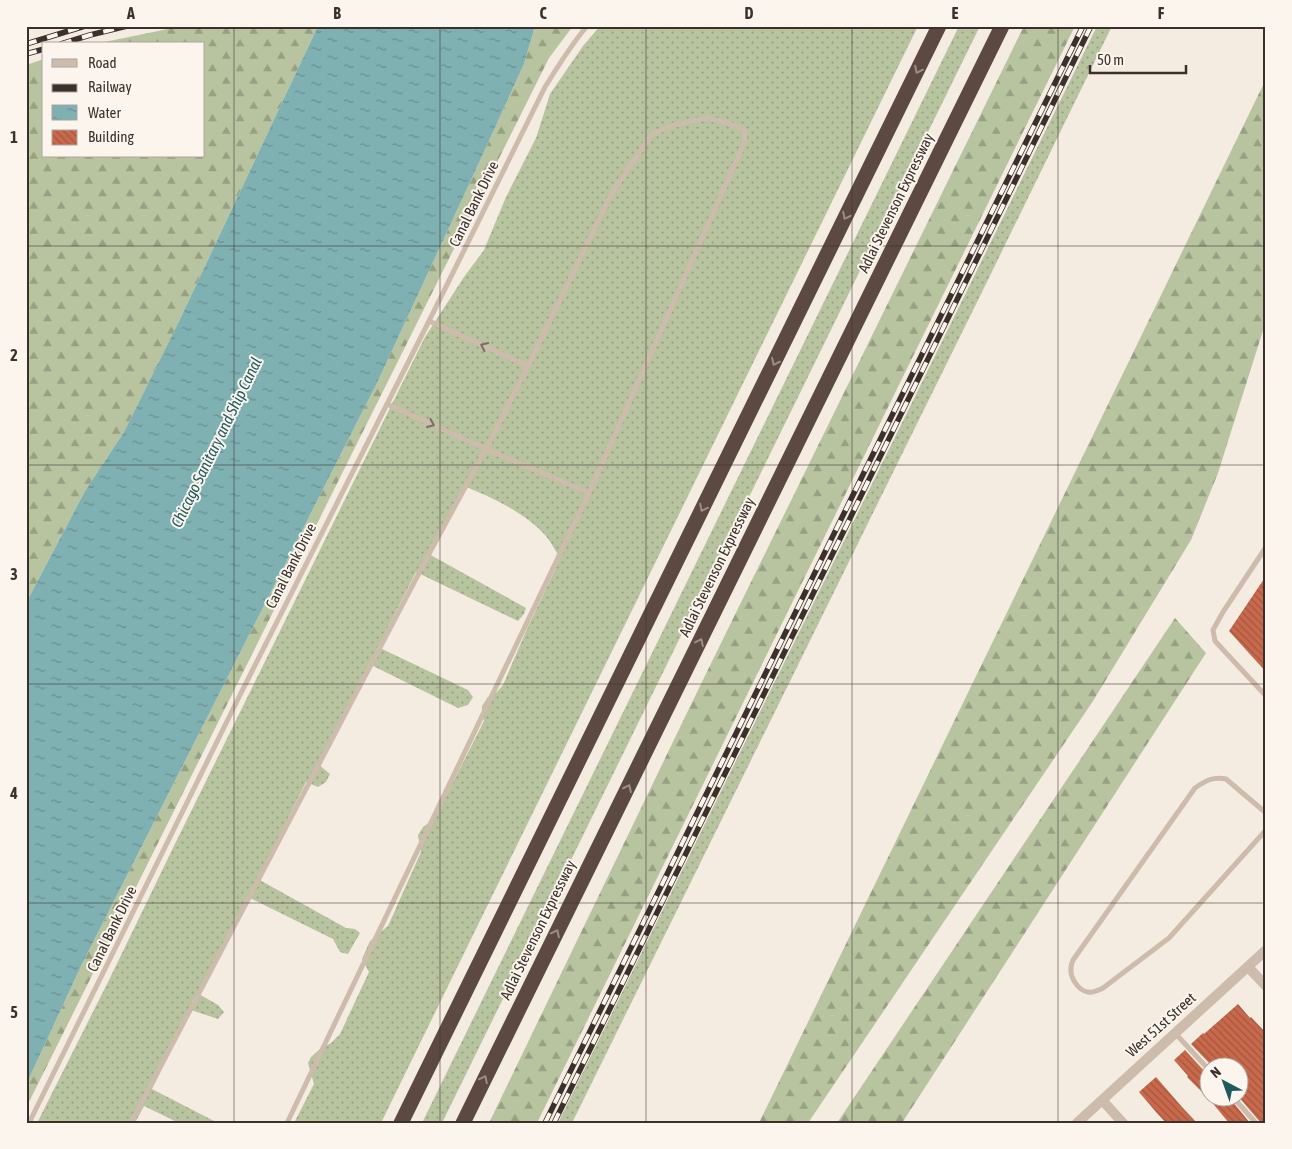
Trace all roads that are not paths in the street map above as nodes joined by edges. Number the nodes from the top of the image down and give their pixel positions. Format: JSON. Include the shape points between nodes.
{"nodes":[{"id":1,"x":587,"y":26,"type":"edge"},
{"id":2,"x":939,"y":26,"type":"edge"},
{"id":3,"x":1002,"y":26,"type":"edge"},
{"id":4,"x":429,"y":321,"type":"junction"},
{"id":5,"x":528,"y":366,"type":"junction"},
{"id":6,"x":386,"y":404,"type":"junction"},
{"id":7,"x":486,"y":450,"type":"junction"},
{"id":8,"x":589,"y":493,"type":"junction"},
{"id":9,"x":1266,"y":547,"type":"edge"},
{"id":10,"x":1266,"y":696,"type":"edge"},
{"id":11,"x":1266,"y":813,"type":"edge"},
{"id":12,"x":1266,"y":830,"type":"edge"},
{"id":13,"x":1266,"y":950,"type":"edge"},
{"id":14,"x":1248,"y":967,"type":"junction"},
{"id":15,"x":1266,"y":986,"type":"edge"},
{"id":16,"x":1175,"y":1033,"type":"junction"},
{"id":17,"x":1200,"y":1060,"type":"edge"},
{"id":18,"x":1102,"y":1100,"type":"junction"},
{"id":19,"x":1241,"y":1106,"type":"edge"},
{"id":20,"x":29,"y":1123,"type":"edge"},
{"id":21,"x":132,"y":1123,"type":"edge"},
{"id":22,"x":287,"y":1123,"type":"edge"},
{"id":23,"x":401,"y":1123,"type":"edge"},
{"id":24,"x":463,"y":1123,"type":"edge"},
{"id":25,"x":1077,"y":1123,"type":"edge"},
{"id":26,"x":1123,"y":1123,"type":"edge"},
{"id":27,"x":1256,"y":1123,"type":"edge"}],
"edges":[{"from":1,"to":4,"type":"lane","name":"Canal Bank Drive","via":[[545,87]]},
{"from":2,"to":23,"type":"highway","one_way":true},
{"from":24,"to":3,"type":"highway","name":"Adlai Stevenson Expressway","one_way":true},
{"from":5,"to":4,"type":"lane","one_way":true},
{"from":4,"to":6,"type":"lane","name":"Canal Bank Drive"},
{"from":5,"to":7,"type":"lane"},
{"from":5,"to":8,"type":"lane","via":[[612,190],[652,134],[674,125],[708,118],[744,130],[745,141]]},
{"from":6,"to":7,"type":"lane","one_way":true},
{"from":6,"to":20,"type":"lane","name":"Canal Bank Drive"},
{"from":7,"to":8,"type":"lane"},
{"from":7,"to":21,"type":"lane"},
{"from":8,"to":22,"type":"lane"},
{"from":9,"to":10,"type":"lane","via":[[1213,630],[1215,641]]},
{"from":11,"to":12,"type":"lane","via":[[1226,779],[1212,778],[1195,788],[1073,960],[1071,974],[1080,989],[1094,992],[1103,988],[1169,938]]},
{"from":13,"to":14,"type":"street","name":"West 51st Street"},
{"from":14,"to":15,"type":"street"},
{"from":14,"to":16,"type":"street","name":"West 51st Street"},
{"from":16,"to":17,"type":"lane"},
{"from":16,"to":18,"type":"street","name":"West 51st Street"},
{"from":18,"to":25,"type":"street","name":"West 51st Street"},
{"from":18,"to":26,"type":"street"},
{"from":19,"to":27,"type":"lane"}]}
